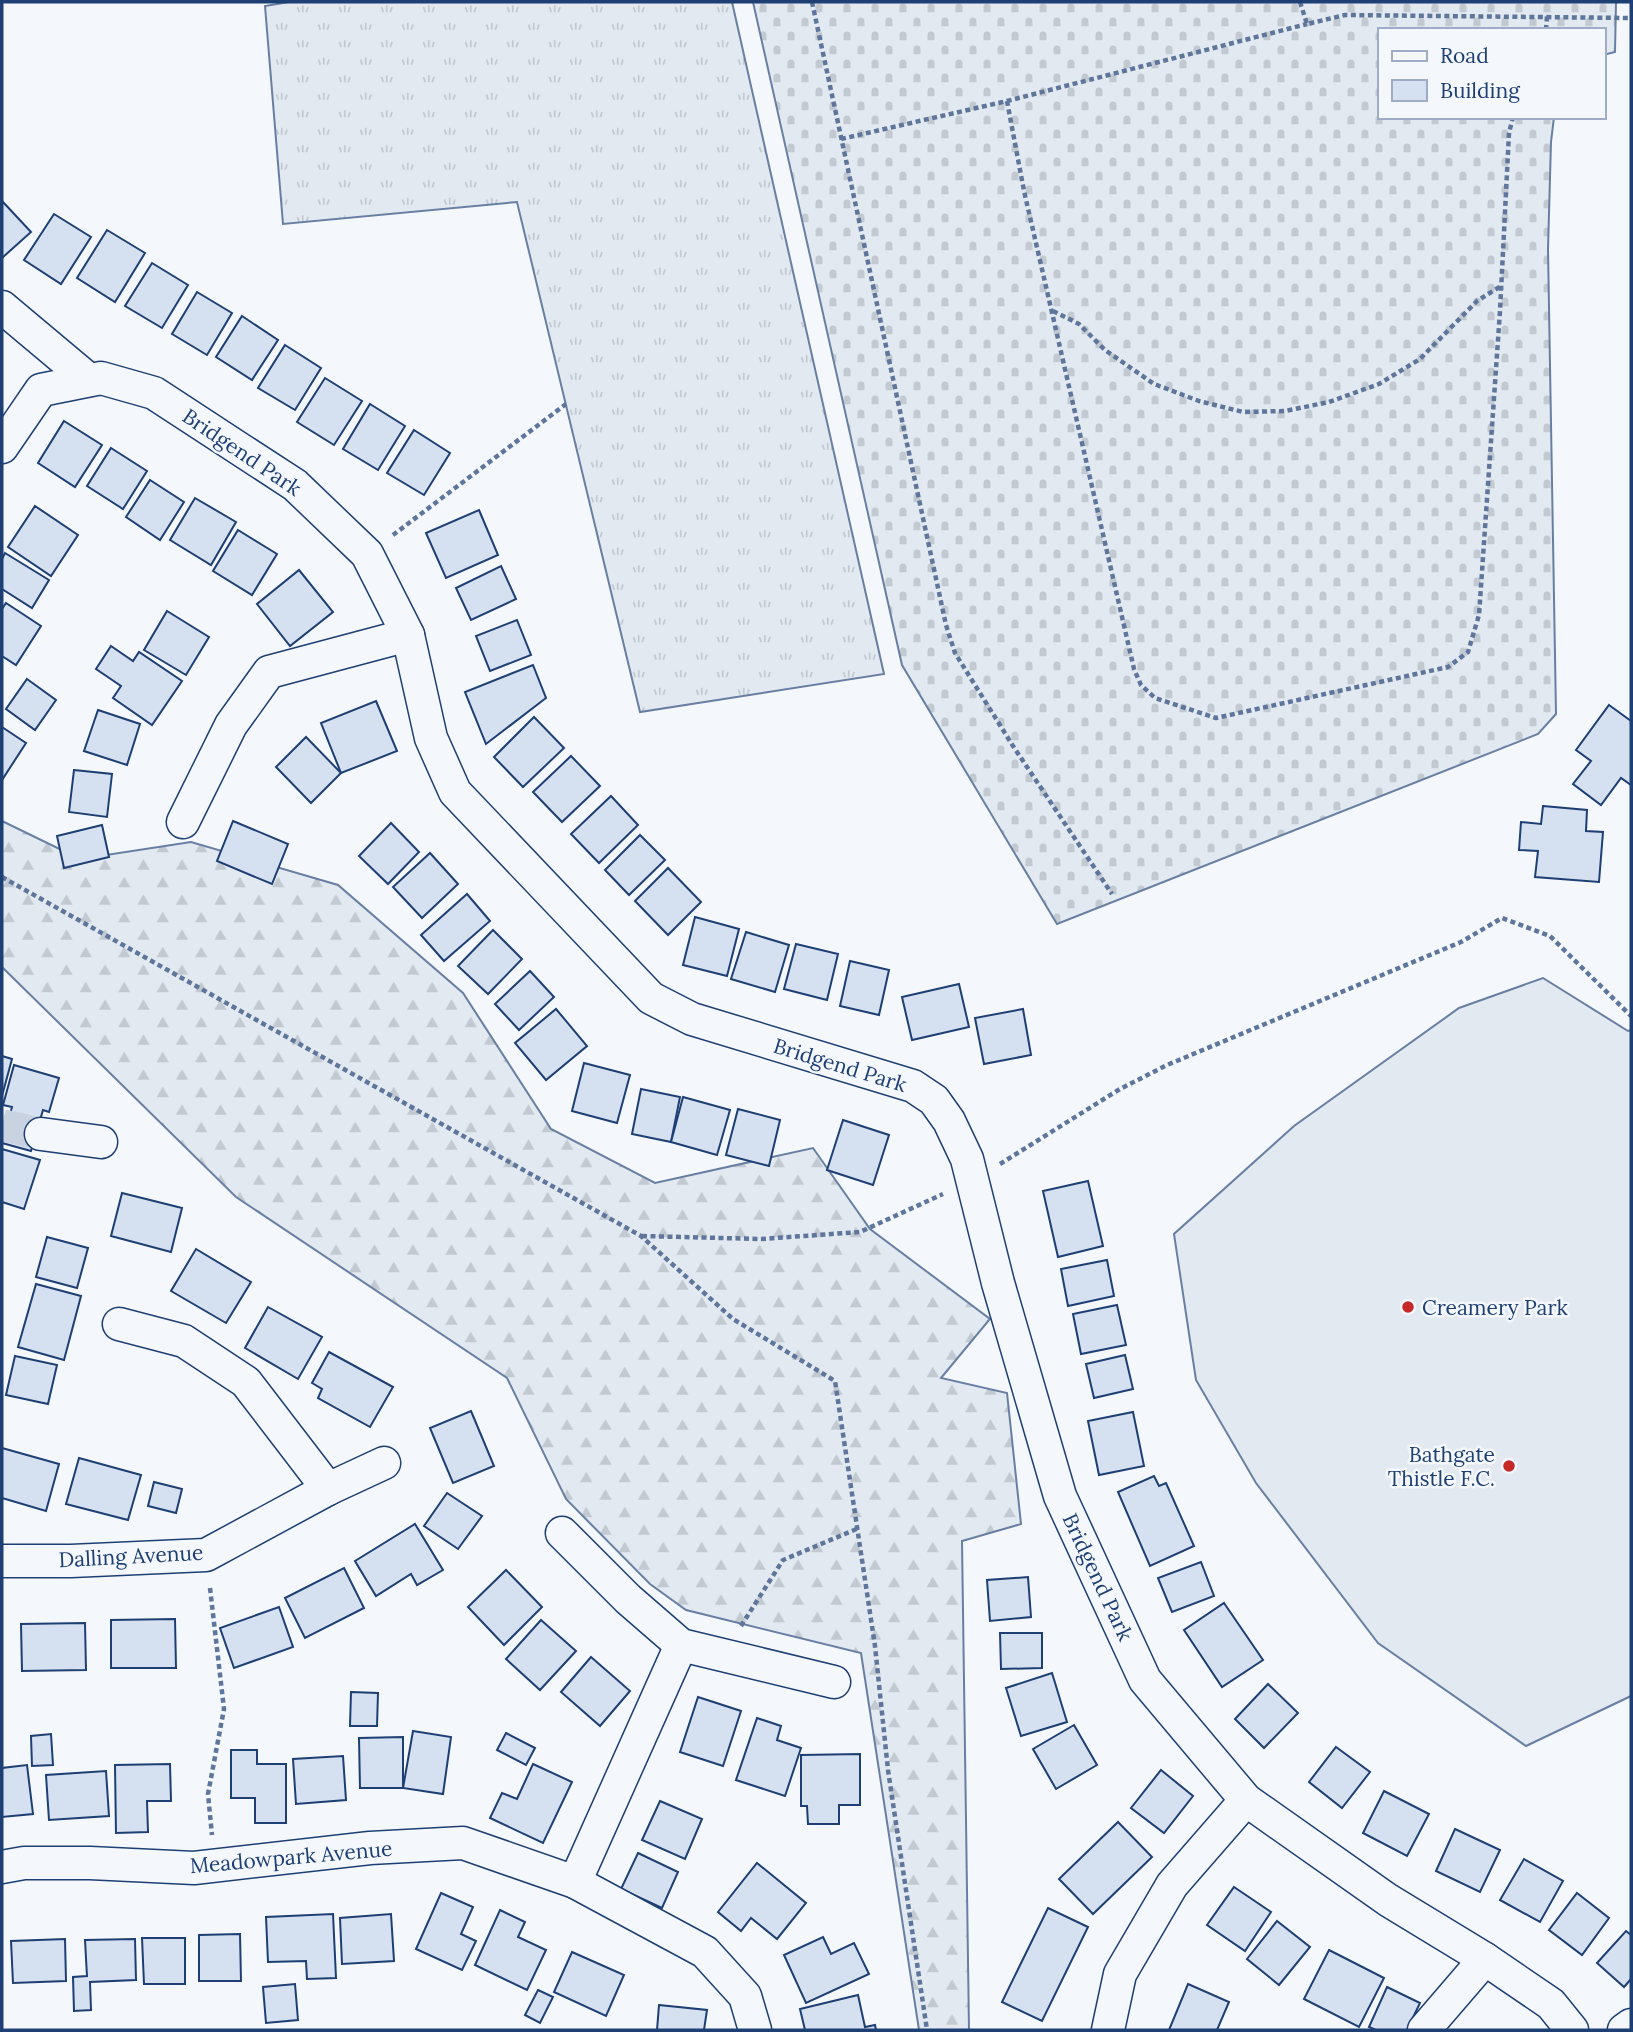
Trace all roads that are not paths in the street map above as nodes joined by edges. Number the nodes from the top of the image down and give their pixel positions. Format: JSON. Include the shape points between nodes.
{"nodes":[{"id":1,"x":2,"y":307,"type":"edge"},
{"id":2,"x":89,"y":380,"type":"junction"},
{"id":3,"x":2,"y":447,"type":"edge"},
{"id":4,"x":408,"y":635,"type":"junction"},
{"id":5,"x":183,"y":822,"type":"dead end"},
{"id":6,"x":41,"y":1134,"type":"tunnel mouth"},
{"id":7,"x":101,"y":1142,"type":"dead end"},
{"id":8,"x":119,"y":1324,"type":"dead end"},
{"id":9,"x":384,"y":1463,"type":"dead end"},
{"id":10,"x":328,"y":1489,"type":"junction"},
{"id":11,"x":562,"y":1533,"type":"dead end"},
{"id":12,"x":2,"y":1561,"type":"edge"},
{"id":13,"x":681,"y":1645,"type":"junction"},
{"id":14,"x":834,"y":1682,"type":"dead end"},
{"id":15,"x":1246,"y":1800,"type":"junction"},
{"id":16,"x":2,"y":1867,"type":"edge"},
{"id":17,"x":575,"y":1882,"type":"junction"},
{"id":18,"x":1485,"y":1959,"type":"junction"},
{"id":19,"x":1631,"y":2025,"type":"edge"},
{"id":20,"x":755,"y":2030,"type":"edge"},
{"id":21,"x":1108,"y":2030,"type":"edge"},
{"id":22,"x":1424,"y":2030,"type":"edge"},
{"id":23,"x":1572,"y":2030,"type":"edge"},
{"id":24,"x":1624,"y":2030,"type":"edge"}],
"edges":[{"from":1,"to":2,"type":"street"},
{"from":2,"to":3,"type":"street","name":"Bridgend Park","via":[[41,390]]},
{"from":2,"to":4,"type":"street","name":"Bridgend Park","via":[[101,378],[154,393],[295,485],[367,554]]},
{"from":4,"to":5,"type":"street","via":[[269,672],[231,724]]},
{"from":4,"to":15,"type":"street","name":"Bridgend Park","via":[[430,738],[455,792],[651,998],[692,1019],[913,1086],[934,1100],[967,1159],[1060,1496],[1145,1680]]},
{"from":6,"to":7,"type":"street"},
{"from":8,"to":10,"type":"street","via":[[184,1341],[246,1382]]},
{"from":9,"to":10,"type":"street","name":"Dalling Avenue"},
{"from":10,"to":12,"type":"street","name":"Dalling Avenue","via":[[206,1556]]},
{"from":11,"to":13,"type":"street"},
{"from":13,"to":14,"type":"street"},
{"from":13,"to":17,"type":"street"},
{"from":15,"to":18,"type":"street","name":"Bridgend Park","via":[[1388,1900]]},
{"from":15,"to":21,"type":"street","via":[[1172,1885],[1120,1974]]},
{"from":16,"to":17,"type":"street","name":"Meadowpark Avenue","via":[[23,1863],[194,1868],[370,1848],[463,1843]]},
{"from":17,"to":20,"type":"street","name":"Meadowpark Avenue","via":[[705,1952],[745,1996]]},
{"from":18,"to":22,"type":"street"},
{"from":18,"to":23,"type":"street","name":"Bridgend Park","via":[[1550,2004]]},
{"from":19,"to":24,"type":"street"}]}
